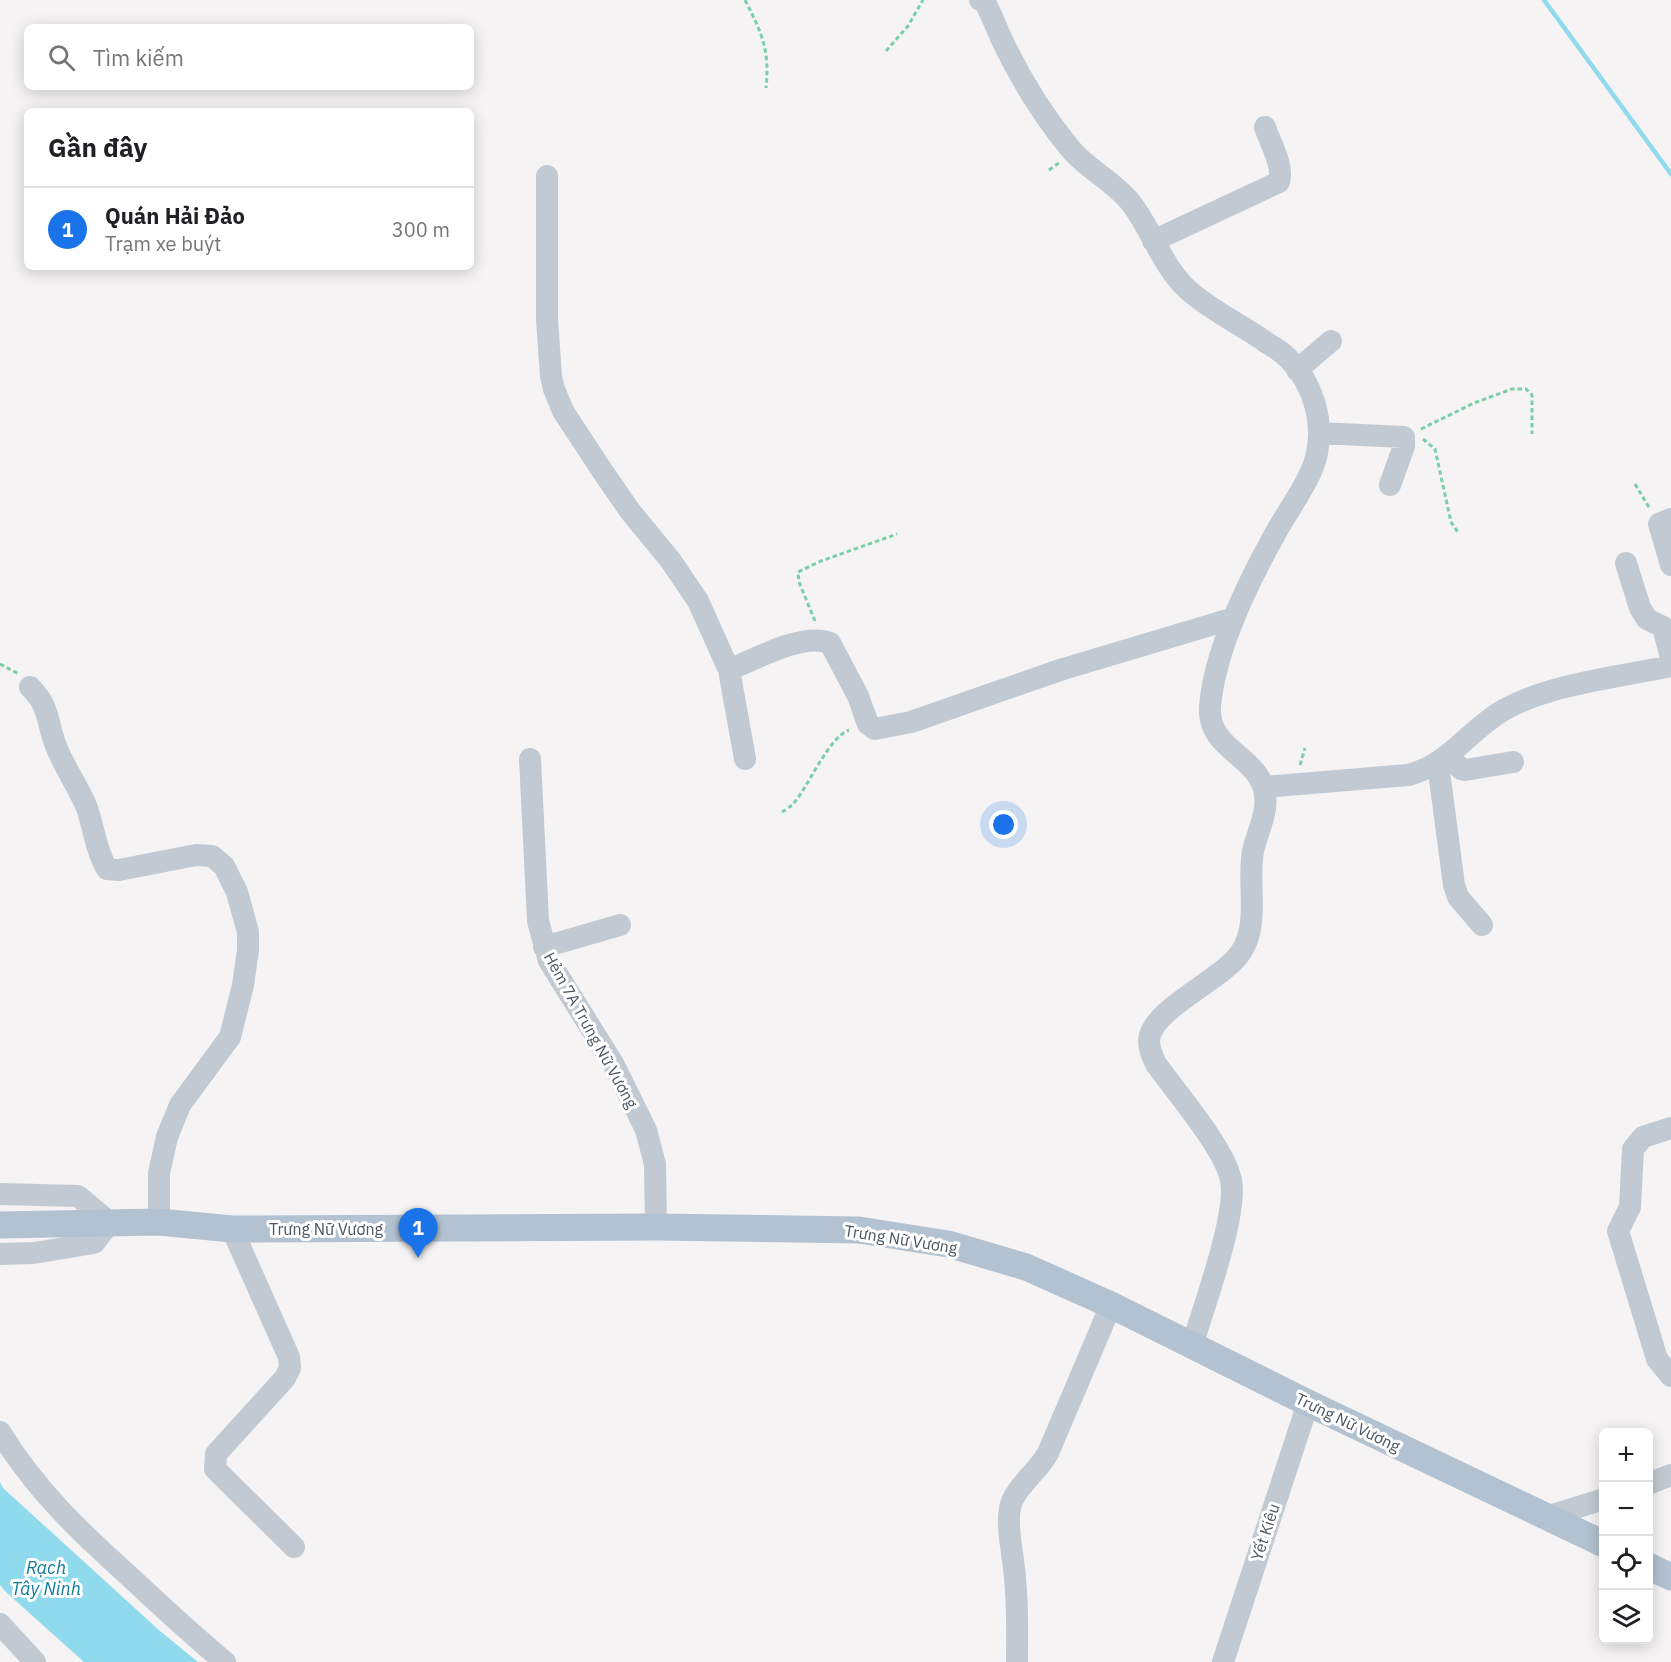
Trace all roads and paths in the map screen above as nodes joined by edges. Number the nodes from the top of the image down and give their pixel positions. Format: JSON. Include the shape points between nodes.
{"nodes":[{"id":1,"x":745,"y":0,"type":"edge"},
{"id":2,"x":923,"y":0,"type":"edge"},
{"id":3,"x":981,"y":0,"type":"edge"},
{"id":4,"x":886,"y":51,"type":"dead end"},
{"id":5,"x":766,"y":88,"type":"dead end"},
{"id":6,"x":1264,"y":127,"type":"dead end"},
{"id":7,"x":547,"y":176,"type":"dead end"},
{"id":8,"x":1153,"y":241,"type":"junction"},
{"id":9,"x":1331,"y":341,"type":"dead end"},
{"id":10,"x":1297,"y":370,"type":"junction"},
{"id":11,"x":1319,"y":433,"type":"junction"},
{"id":12,"x":1532,"y":434,"type":"dead end"},
{"id":13,"x":1409,"y":435,"type":"junction"},
{"id":14,"x":1635,"y":484,"type":"dead end"},
{"id":15,"x":1390,"y":486,"type":"dead end"},
{"id":16,"x":1665,"y":521,"type":"edge"},
{"id":17,"x":897,"y":534,"type":"dead end"},
{"id":18,"x":1458,"y":534,"type":"dead end"},
{"id":19,"x":1626,"y":563,"type":"dead end"},
{"id":20,"x":1671,"y":565,"type":"edge"},
{"id":21,"x":1233,"y":618,"type":"junction"},
{"id":22,"x":822,"y":640,"type":"junction"},
{"id":23,"x":1671,"y":658,"type":"edge"},
{"id":24,"x":1671,"y":666,"type":"edge"},
{"id":25,"x":729,"y":669,"type":"junction"},
{"id":26,"x":30,"y":687,"type":"dead end"},
{"id":27,"x":868,"y":724,"type":"junction"},
{"id":28,"x":530,"y":759,"type":"dead end"},
{"id":29,"x":745,"y":759,"type":"dead end"},
{"id":30,"x":1443,"y":759,"type":"junction"},
{"id":31,"x":1513,"y":762,"type":"dead end"},
{"id":32,"x":1265,"y":787,"type":"junction"},
{"id":33,"x":782,"y":813,"type":"dead end"},
{"id":34,"x":620,"y":925,"type":"dead end"},
{"id":35,"x":1482,"y":926,"type":"dead end"},
{"id":36,"x":544,"y":947,"type":"junction"},
{"id":37,"x":1671,"y":1128,"type":"edge"},
{"id":38,"x":0,"y":1194,"type":"edge"},
{"id":39,"x":110,"y":1222,"type":"junction"},
{"id":40,"x":159,"y":1222,"type":"junction"},
{"id":41,"x":0,"y":1225,"type":"edge"},
{"id":42,"x":656,"y":1227,"type":"junction"},
{"id":43,"x":232,"y":1229,"type":"junction"},
{"id":44,"x":0,"y":1254,"type":"edge"},
{"id":45,"x":1111,"y":1305,"type":"junction"},
{"id":46,"x":1192,"y":1346,"type":"junction"},
{"id":47,"x":1671,"y":1376,"type":"edge"},
{"id":48,"x":1308,"y":1403,"type":"junction"},
{"id":49,"x":0,"y":1432,"type":"edge"},
{"id":50,"x":1671,"y":1475,"type":"edge"},
{"id":51,"x":1653,"y":1482,"type":"edge"},
{"id":52,"x":1599,"y":1501,"type":"edge"},
{"id":53,"x":1546,"y":1517,"type":"junction"},
{"id":54,"x":1599,"y":1542,"type":"edge"},
{"id":55,"x":294,"y":1548,"type":"dead end"},
{"id":56,"x":1653,"y":1568,"type":"edge"},
{"id":57,"x":1671,"y":1577,"type":"edge"},
{"id":58,"x":0,"y":1624,"type":"edge"},
{"id":59,"x":35,"y":1662,"type":"edge"},
{"id":60,"x":225,"y":1662,"type":"edge"},
{"id":61,"x":1017,"y":1662,"type":"edge"},
{"id":62,"x":1224,"y":1662,"type":"edge"}],
"edges":[{"from":1,"to":5,"type":"path","via":[[765,43]]},
{"from":2,"to":4,"type":"path","via":[[908,26]]},
{"from":3,"to":8,"type":"street","via":[[1047,117],[1070,149],[1126,197]]},
{"from":6,"to":8,"type":"street","via":[[1276,158],[1279,182]]},
{"from":7,"to":25,"type":"street","via":[[547,320],[554,388],[563,411],[612,486],[698,601]]},
{"from":8,"to":10,"type":"street","via":[[1168,267],[1190,291],[1288,357]]},
{"from":9,"to":10,"type":"street"},
{"from":10,"to":11,"type":"street","via":[[1316,406]]},
{"from":11,"to":13,"type":"street"},
{"from":11,"to":21,"type":"street","via":[[1317,455],[1308,475]]},
{"from":12,"to":13,"type":"path","via":[[1532,395],[1526,389],[1512,388]]},
{"from":13,"to":15,"type":"street"},
{"from":13,"to":18,"type":"path","via":[[1436,449],[1451,522]]},
{"from":14,"to":16,"type":"path"},
{"from":16,"to":20,"type":"street"},
{"from":17,"to":22,"type":"path","via":[[798,572]]},
{"from":19,"to":23,"type":"street","via":[[1640,608],[1647,619],[1663,627]]},
{"from":21,"to":27,"type":"street","via":[[1060,670],[911,722],[875,729]]},
{"from":21,"to":32,"type":"street","via":[[1213,689],[1212,725],[1220,739],[1256,771]]},
{"from":22,"to":25,"type":"street","via":[[794,644]]},
{"from":22,"to":27,"type":"street","via":[[830,643]]},
{"from":24,"to":30,"type":"street","via":[[1528,698],[1483,724]]},
{"from":25,"to":29,"type":"street"},
{"from":26,"to":40,"type":"street","via":[[46,708],[57,749],[77,786],[107,869],[212,856],[224,866],[237,892],[248,932],[243,985],[230,1037],[180,1105],[167,1137],[159,1173]]},
{"from":27,"to":33,"type":"path","via":[[839,737]]},
{"from":28,"to":36,"type":"street","name":"Hẻm 7A Trưng Nữ Vương","via":[[538,921]]},
{"from":30,"to":31,"type":"street","via":[[1465,770]]},
{"from":30,"to":32,"type":"street","via":[[1408,775]]},
{"from":30,"to":35,"type":"street","via":[[1454,885],[1458,897]]},
{"from":32,"to":46,"type":"street","via":[[1265,807],[1253,850],[1249,935],[1242,951],[1167,1012],[1149,1037],[1150,1053],[1156,1064],[1220,1153],[1231,1180],[1231,1203],[1222,1243]]},
{"from":34,"to":36,"type":"street"},
{"from":36,"to":42,"type":"street","name":"Hẻm 7A Trưng Nữ Vương","via":[[614,1065],[646,1130],[655,1164]]},
{"from":37,"to":47,"type":"street","via":[[1644,1137],[1633,1149],[1630,1207],[1618,1231],[1657,1359]]},
{"from":38,"to":39,"type":"street","via":[[78,1196]]},
{"from":39,"to":40,"type":"main road","name":"Trưng Nữ Vương"},
{"from":39,"to":41,"type":"main road","name":"Trưng Nữ Vương"},
{"from":39,"to":44,"type":"street","via":[[94,1243]]},
{"from":40,"to":43,"type":"main road","name":"Trưng Nữ Vương"},
{"from":42,"to":43,"type":"main road","name":"Trưng Nữ Vương"},
{"from":42,"to":45,"type":"main road","name":"Trưng Nữ Vương","via":[[859,1230],[948,1244],[1026,1267]]},
{"from":43,"to":55,"type":"street","via":[[289,1357],[290,1368],[216,1455],[215,1469]]},
{"from":45,"to":46,"type":"main road","name":"Trưng Nữ Vương"},
{"from":45,"to":61,"type":"street","via":[[1042,1465],[1012,1501]]},
{"from":46,"to":48,"type":"main road","name":"Trưng Nữ Vương"},
{"from":48,"to":53,"type":"main road","name":"Trưng Nữ Vương"},
{"from":48,"to":62,"type":"street","name":"Yết Kiêu"},
{"from":49,"to":60,"type":"street","via":[[34,1481],[69,1521]]},
{"from":50,"to":51,"type":"street"},
{"from":52,"to":53,"type":"street"},
{"from":53,"to":54,"type":"main road","name":"Trưng Nữ Vương"},
{"from":56,"to":57,"type":"main road"},
{"from":58,"to":59,"type":"street"}]}
